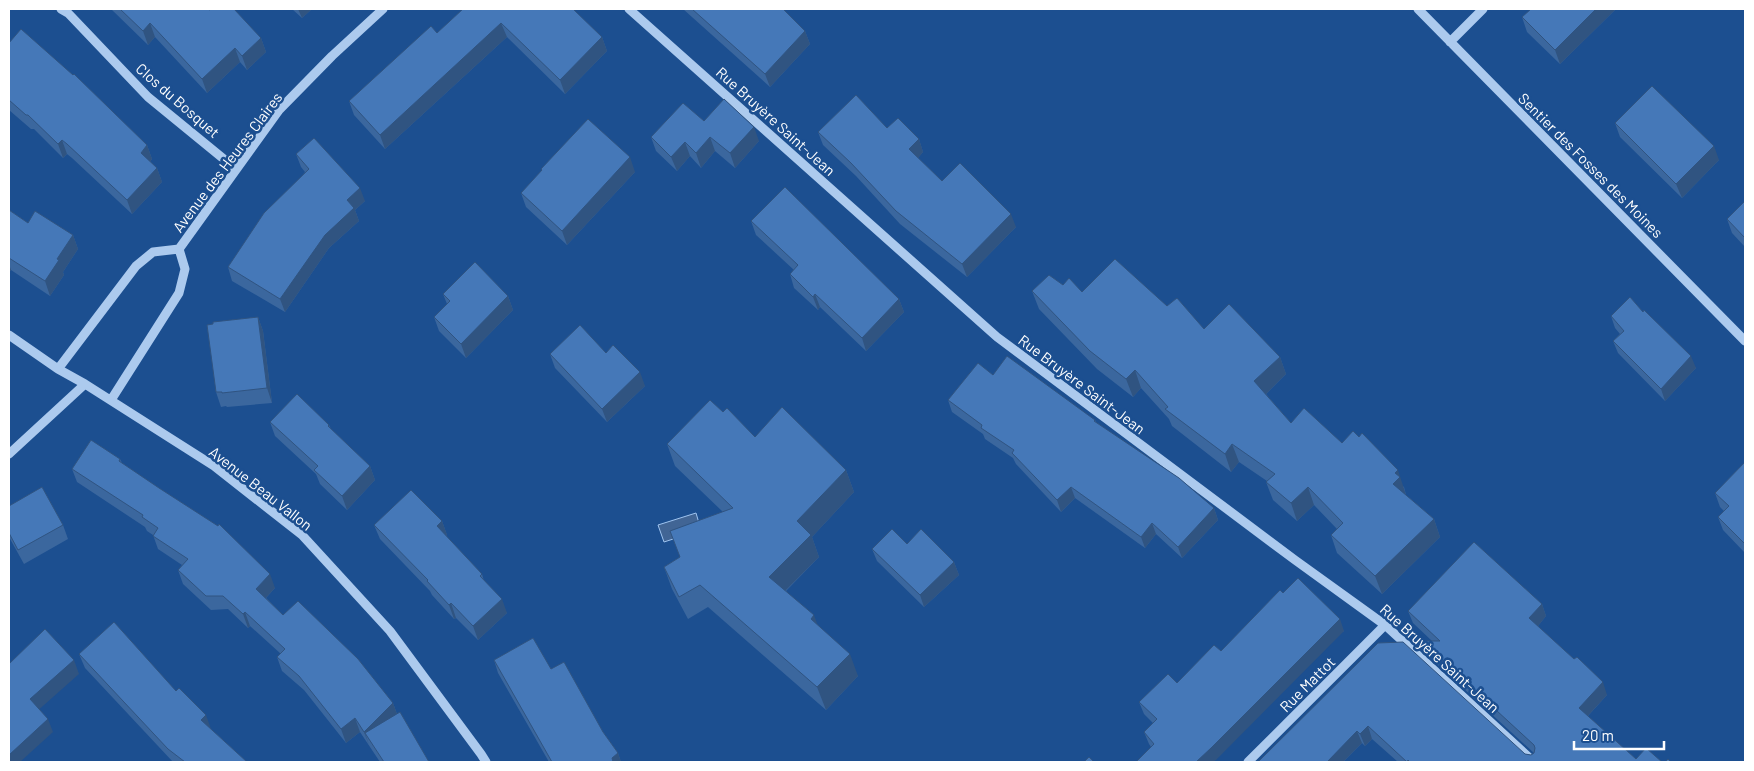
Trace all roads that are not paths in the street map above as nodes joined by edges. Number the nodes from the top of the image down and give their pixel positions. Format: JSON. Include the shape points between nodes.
{"nodes":[{"id":1,"x":60,"y":9,"type":"edge"},
{"id":2,"x":383,"y":9,"type":"edge"},
{"id":3,"x":629,"y":9,"type":"edge"},
{"id":4,"x":1418,"y":9,"type":"edge"},
{"id":5,"x":1483,"y":9,"type":"edge"},
{"id":6,"x":1450,"y":42,"type":"junction"},
{"id":7,"x":236,"y":169,"type":"junction"},
{"id":8,"x":179,"y":249,"type":"junction"},
{"id":9,"x":9,"y":335,"type":"edge"},
{"id":10,"x":1745,"y":341,"type":"edge"},
{"id":11,"x":58,"y":369,"type":"junction"},
{"id":12,"x":85,"y":384,"type":"junction"},
{"id":13,"x":111,"y":400,"type":"junction"},
{"id":14,"x":9,"y":454,"type":"edge"},
{"id":15,"x":1385,"y":625,"type":"junction"},
{"id":16,"x":486,"y":762,"type":"edge"},
{"id":17,"x":1248,"y":762,"type":"edge"},
{"id":18,"x":1534,"y":762,"type":"edge"}],
"edges":[{"from":1,"to":7,"type":"street","name":"Clos du Bosquet","via":[[68,13],[148,97]]},
{"from":2,"to":7,"type":"street","name":"Avenue des Heures Claires","via":[[279,110]]},
{"from":3,"to":15,"type":"street","name":"Rue Bruyère Saint-Jean","via":[[997,337]]},
{"from":4,"to":6,"type":"street","name":"Sentier des Fosses des Moines"},
{"from":5,"to":6,"type":"street"},
{"from":6,"to":10,"type":"street","name":"Sentier des Fosses des Moines"},
{"from":7,"to":8,"type":"street","name":"Avenue des Heures Claires"},
{"from":8,"to":11,"type":"street","name":"Avenue des Heures Claires","via":[[153,252],[136,266]]},
{"from":8,"to":13,"type":"street","name":"Avenue des Heures Claires","via":[[185,268],[179,294]]},
{"from":9,"to":11,"type":"street","name":"Avenue Beau Vallon"},
{"from":11,"to":12,"type":"street","name":"Avenue Beau Vallon"},
{"from":12,"to":13,"type":"street","name":"Avenue Beau Vallon"},
{"from":12,"to":14,"type":"street"},
{"from":13,"to":16,"type":"street","name":"Avenue Beau Vallon","via":[[214,466],[302,535],[390,631]]},
{"from":15,"to":17,"type":"street","name":"Rue Mattot"},
{"from":15,"to":18,"type":"street","name":"Rue Bruyère Saint-Jean"}]}
